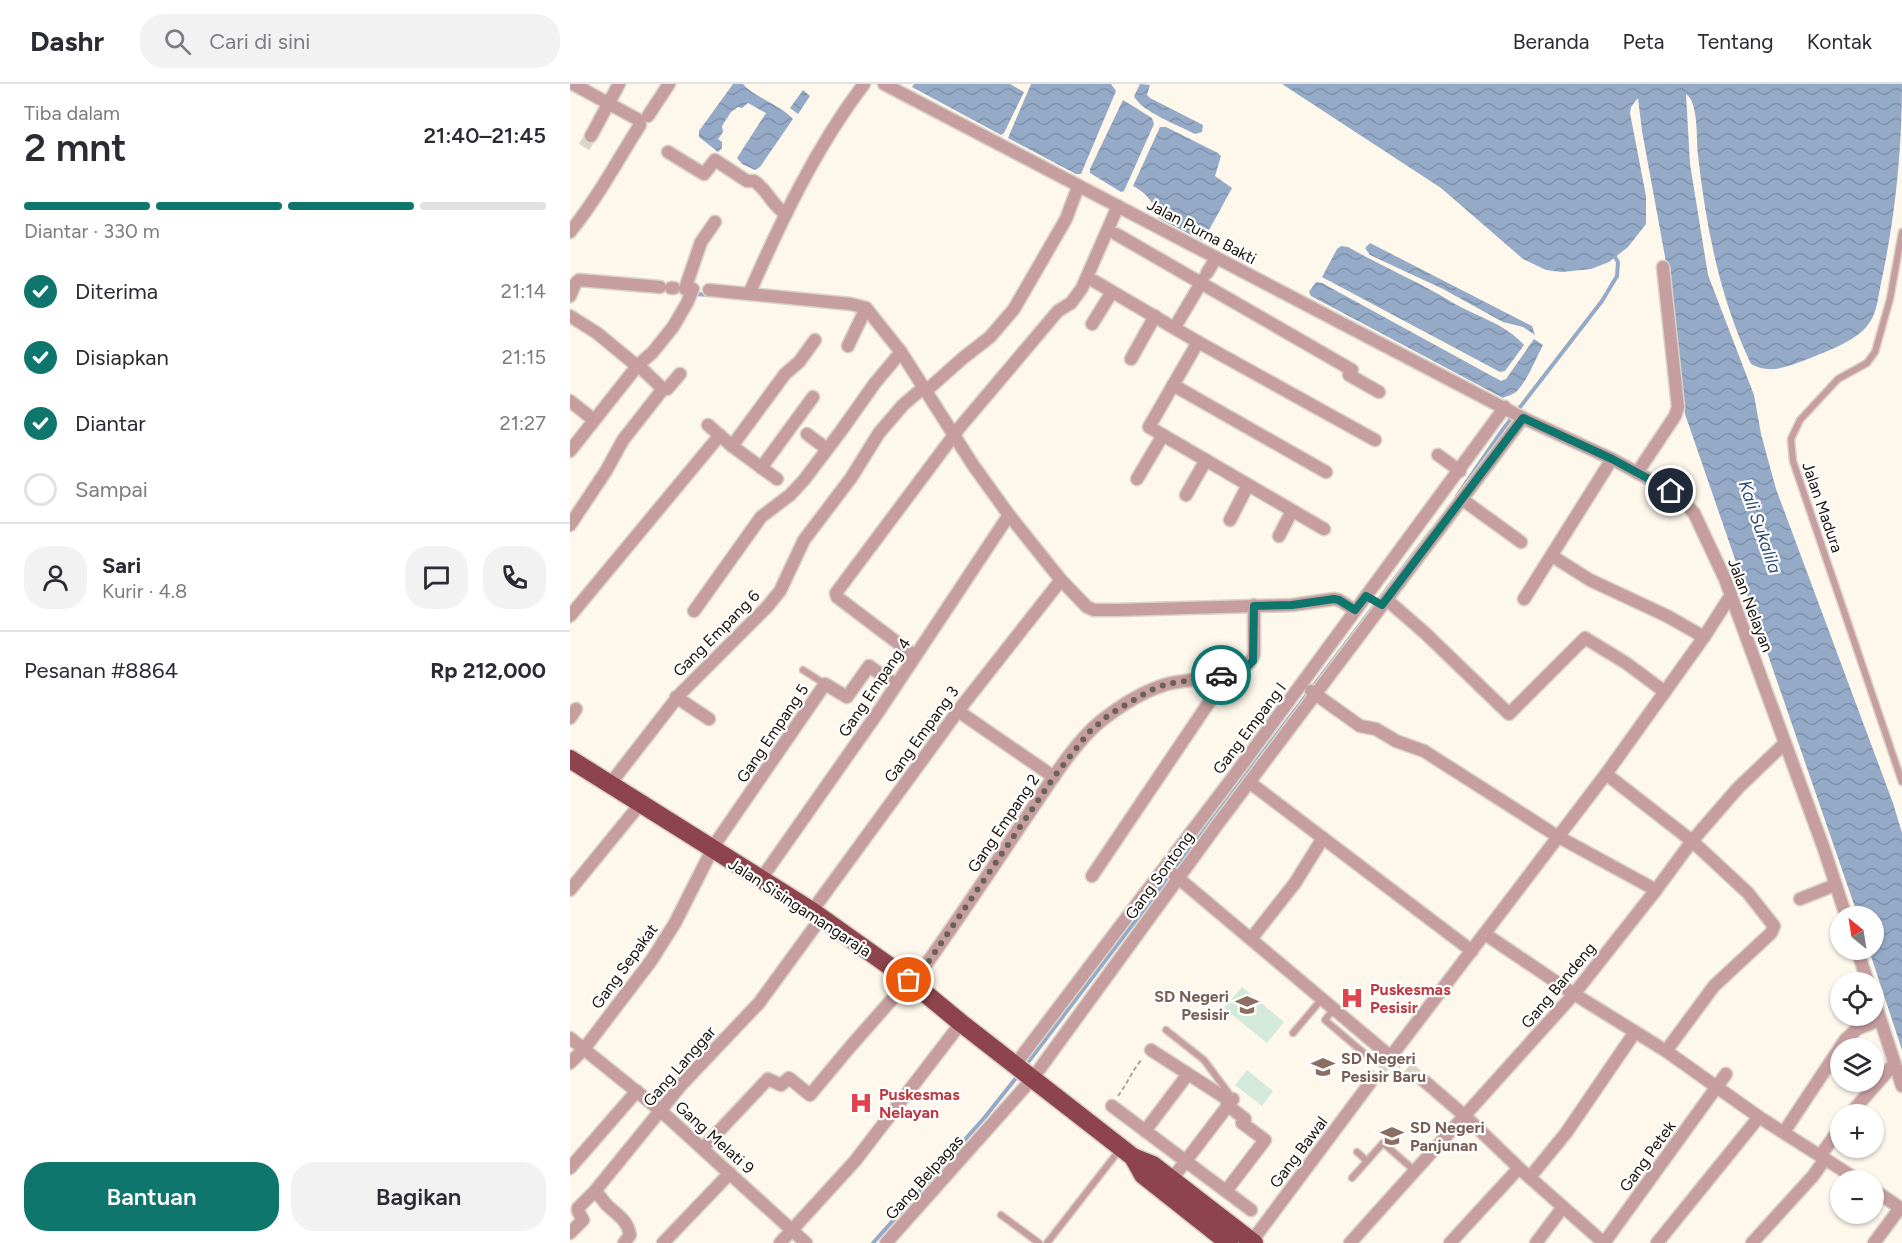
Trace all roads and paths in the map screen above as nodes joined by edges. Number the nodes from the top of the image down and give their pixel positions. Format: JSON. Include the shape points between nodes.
{"nodes":[{"id":1,"x":573,"y":84,"type":"edge"},
{"id":2,"x":619,"y":84,"type":"edge"},
{"id":3,"x":669,"y":84,"type":"edge"},
{"id":4,"x":864,"y":84,"type":"edge"},
{"id":5,"x":884,"y":84,"type":"edge"},
{"id":6,"x":609,"y":104,"type":"junction"},
{"id":7,"x":643,"y":122,"type":"junction"},
{"id":8,"x":591,"y":136,"type":"tunnel mouth"},
{"id":9,"x":668,"y":152,"type":"dead end"},
{"id":10,"x":1078,"y":187,"type":"junction"},
{"id":11,"x":1118,"y":206,"type":"junction"},
{"id":12,"x":786,"y":214,"type":"junction"},
{"id":13,"x":715,"y":222,"type":"dead end"},
{"id":14,"x":570,"y":232,"type":"edge"},
{"id":15,"x":1902,"y":232,"type":"edge"},
{"id":16,"x":1116,"y":234,"type":"dead end"},
{"id":17,"x":1216,"y":258,"type":"junction"},
{"id":18,"x":1663,"y":267,"type":"dead end"},
{"id":19,"x":1204,"y":278,"type":"junction"},
{"id":20,"x":575,"y":279,"type":"edge"},
{"id":21,"x":1094,"y":281,"type":"dead end"},
{"id":22,"x":685,"y":289,"type":"junction"},
{"id":23,"x":1112,"y":291,"type":"junction"},
{"id":24,"x":749,"y":294,"type":"junction"},
{"id":25,"x":570,"y":296,"type":"edge"},
{"id":26,"x":866,"y":308,"type":"junction"},
{"id":27,"x":570,"y":316,"type":"edge"},
{"id":28,"x":1155,"y":316,"type":"junction"},
{"id":29,"x":1092,"y":324,"type":"dead end"},
{"id":30,"x":1175,"y":327,"type":"junction"},
{"id":31,"x":815,"y":340,"type":"dead end"},
{"id":32,"x":1198,"y":342,"type":"junction"},
{"id":33,"x":848,"y":346,"type":"dead end"},
{"id":34,"x":901,"y":352,"type":"junction"},
{"id":35,"x":1131,"y":359,"type":"dead end"},
{"id":36,"x":637,"y":366,"type":"junction"},
{"id":37,"x":680,"y":374,"type":"dead end"},
{"id":38,"x":1173,"y":385,"type":"junction"},
{"id":39,"x":926,"y":388,"type":"junction"},
{"id":40,"x":663,"y":389,"type":"junction"},
{"id":41,"x":1379,"y":392,"type":"dead end"},
{"id":42,"x":813,"y":397,"type":"dead end"},
{"id":43,"x":570,"y":401,"type":"edge"},
{"id":44,"x":1507,"y":408,"type":"junction"},
{"id":45,"x":1522,"y":417,"type":"junction"},
{"id":46,"x":594,"y":420,"type":"junction"},
{"id":47,"x":708,"y":425,"type":"dead end"},
{"id":48,"x":807,"y":434,"type":"dead end"},
{"id":49,"x":720,"y":435,"type":"junction"},
{"id":50,"x":1163,"y":435,"type":"junction"},
{"id":51,"x":954,"y":436,"type":"junction"},
{"id":52,"x":1376,"y":440,"type":"dead end"},
{"id":53,"x":732,"y":446,"type":"junction"},
{"id":54,"x":827,"y":449,"type":"junction"},
{"id":55,"x":570,"y":451,"type":"edge"},
{"id":56,"x":1437,"y":455,"type":"dead end"},
{"id":57,"x":1612,"y":459,"type":"junction"},
{"id":58,"x":1206,"y":460,"type":"junction"},
{"id":59,"x":761,"y":468,"type":"junction"},
{"id":60,"x":1326,"y":472,"type":"dead end"},
{"id":61,"x":1637,"y":473,"type":"junction"},
{"id":62,"x":777,"y":479,"type":"dead end"},
{"id":63,"x":1137,"y":479,"type":"dead end"},
{"id":64,"x":1248,"y":485,"type":"junction"},
{"id":65,"x":1461,"y":485,"type":"junction"},
{"id":66,"x":1186,"y":495,"type":"dead end"},
{"id":67,"x":1292,"y":511,"type":"junction"},
{"id":68,"x":1009,"y":515,"type":"junction"},
{"id":69,"x":1230,"y":520,"type":"dead end"},
{"id":70,"x":570,"y":525,"type":"edge"},
{"id":71,"x":1324,"y":529,"type":"dead end"},
{"id":72,"x":1279,"y":536,"type":"dead end"},
{"id":73,"x":1521,"y":542,"type":"dead end"},
{"id":74,"x":1552,"y":556,"type":"junction"},
{"id":75,"x":1061,"y":580,"type":"junction"},
{"id":76,"x":1731,"y":595,"type":"junction"},
{"id":77,"x":1524,"y":599,"type":"dead end"},
{"id":78,"x":1377,"y":600,"type":"junction"},
{"id":79,"x":1254,"y":606,"type":"junction"},
{"id":80,"x":1355,"y":610,"type":"junction"},
{"id":81,"x":694,"y":611,"type":"dead end"},
{"id":82,"x":570,"y":616,"type":"edge"},
{"id":83,"x":1704,"y":637,"type":"junction"},
{"id":84,"x":915,"y":656,"type":"junction"},
{"id":85,"x":802,"y":670,"type":"dead end"},
{"id":86,"x":1223,"y":675,"type":"junction"},
{"id":87,"x":825,"y":684,"type":"junction"},
{"id":88,"x":896,"y":684,"type":"junction"},
{"id":89,"x":1309,"y":690,"type":"junction"},
{"id":90,"x":1665,"y":692,"type":"junction"},
{"id":91,"x":676,"y":697,"type":"junction"},
{"id":92,"x":958,"y":711,"type":"junction"},
{"id":93,"x":709,"y":719,"type":"dead end"},
{"id":94,"x":1785,"y":743,"type":"junction"},
{"id":95,"x":570,"y":759,"type":"edge"},
{"id":96,"x":1606,"y":774,"type":"junction"},
{"id":97,"x":1054,"y":777,"type":"junction"},
{"id":98,"x":1241,"y":782,"type":"junction"},
{"id":99,"x":1902,"y":782,"type":"edge"},
{"id":100,"x":610,"y":784,"type":"junction"},
{"id":101,"x":641,"y":803,"type":"junction"},
{"id":102,"x":1557,"y":836,"type":"junction"},
{"id":103,"x":1323,"y":838,"type":"junction"},
{"id":104,"x":1692,"y":841,"type":"junction"},
{"id":105,"x":712,"y":850,"type":"junction"},
{"id":106,"x":1171,"y":872,"type":"junction"},
{"id":107,"x":1092,"y":876,"type":"dead end"},
{"id":108,"x":762,"y":877,"type":"junction"},
{"id":109,"x":1835,"y":885,"type":"junction"},
{"id":110,"x":570,"y":890,"type":"edge"},
{"id":111,"x":1656,"y":890,"type":"junction"},
{"id":112,"x":1800,"y":899,"type":"dead end"},
{"id":113,"x":1842,"y":906,"type":"edge"},
{"id":114,"x":816,"y":914,"type":"junction"},
{"id":115,"x":1485,"y":933,"type":"junction"},
{"id":116,"x":1251,"y":939,"type":"junction"},
{"id":117,"x":1472,"y":951,"type":"junction"},
{"id":118,"x":911,"y":982,"type":"junction"},
{"id":119,"x":1574,"y":994,"type":"junction"},
{"id":120,"x":1321,"y":1000,"type":"junction"},
{"id":121,"x":1333,"y":1010,"type":"junction"},
{"id":122,"x":961,"y":1023,"type":"junction"},
{"id":123,"x":1865,"y":1026,"type":"edge"},
{"id":124,"x":1882,"y":1026,"type":"edge"},
{"id":125,"x":1166,"y":1030,"type":"dead end"},
{"id":126,"x":1635,"y":1032,"type":"junction"},
{"id":127,"x":1293,"y":1033,"type":"dead end"},
{"id":128,"x":570,"y":1038,"type":"edge"},
{"id":129,"x":584,"y":1049,"type":"junction"},
{"id":130,"x":1151,"y":1050,"type":"joint"},
{"id":131,"x":1666,"y":1051,"type":"junction"},
{"id":132,"x":1365,"y":1054,"type":"dead end"},
{"id":133,"x":570,"y":1063,"type":"edge"},
{"id":134,"x":1894,"y":1064,"type":"junction"},
{"id":135,"x":1024,"y":1071,"type":"junction"},
{"id":136,"x":1188,"y":1074,"type":"junction"},
{"id":137,"x":1726,"y":1074,"type":"dead end"},
{"id":138,"x":1423,"y":1080,"type":"tunnel mouth"},
{"id":139,"x":1370,"y":1083,"type":"tunnel mouth"},
{"id":140,"x":1902,"y":1086,"type":"edge"},
{"id":141,"x":1717,"y":1088,"type":"junction"},
{"id":142,"x":637,"y":1091,"type":"junction"},
{"id":143,"x":1230,"y":1102,"type":"junction"},
{"id":144,"x":1859,"y":1104,"type":"edge"},
{"id":145,"x":1112,"y":1106,"type":"joint"},
{"id":146,"x":661,"y":1111,"type":"junction"},
{"id":147,"x":1465,"y":1116,"type":"junction"},
{"id":148,"x":1760,"y":1117,"type":"junction"},
{"id":149,"x":1145,"y":1131,"type":"junction"},
{"id":150,"x":1784,"y":1132,"type":"junction"},
{"id":151,"x":1830,"y":1142,"type":"edge"},
{"id":152,"x":703,"y":1148,"type":"junction"},
{"id":153,"x":1357,"y":1152,"type":"dead end"},
{"id":154,"x":1127,"y":1153,"type":"junction"},
{"id":155,"x":1822,"y":1157,"type":"junction"},
{"id":156,"x":1186,"y":1161,"type":"junction"},
{"id":157,"x":1367,"y":1161,"type":"junction"},
{"id":158,"x":570,"y":1168,"type":"edge"},
{"id":159,"x":1519,"y":1168,"type":"junction"},
{"id":160,"x":1842,"y":1170,"type":"edge"},
{"id":161,"x":1415,"y":1171,"type":"junction"},
{"id":162,"x":730,"y":1173,"type":"junction"},
{"id":163,"x":1530,"y":1177,"type":"junction"},
{"id":164,"x":1352,"y":1178,"type":"dead end"},
{"id":165,"x":1172,"y":1179,"type":"junction"},
{"id":166,"x":595,"y":1191,"type":"junction"},
{"id":167,"x":1226,"y":1191,"type":"junction"},
{"id":168,"x":1884,"y":1197,"type":"edge"},
{"id":169,"x":1563,"y":1207,"type":"junction"},
{"id":170,"x":1901,"y":1208,"type":"edge"},
{"id":171,"x":1251,"y":1210,"type":"dead end"},
{"id":172,"x":1001,"y":1215,"type":"dead end"},
{"id":173,"x":793,"y":1231,"type":"junction"},
{"id":174,"x":570,"y":1233,"type":"edge"},
{"id":175,"x":1253,"y":1242,"type":"edge"},
{"id":176,"x":624,"y":1243,"type":"edge"},
{"id":177,"x":663,"y":1243,"type":"edge"},
{"id":178,"x":780,"y":1243,"type":"edge"},
{"id":179,"x":806,"y":1243,"type":"edge"},
{"id":180,"x":886,"y":1243,"type":"edge"},
{"id":181,"x":1039,"y":1243,"type":"edge"},
{"id":182,"x":1047,"y":1243,"type":"edge"},
{"id":183,"x":1229,"y":1243,"type":"edge"},
{"id":184,"x":1350,"y":1243,"type":"edge"},
{"id":185,"x":1450,"y":1243,"type":"edge"},
{"id":186,"x":1536,"y":1243,"type":"edge"},
{"id":187,"x":1604,"y":1243,"type":"edge"},
{"id":188,"x":1657,"y":1243,"type":"edge"},
{"id":189,"x":1752,"y":1243,"type":"edge"},
{"id":190,"x":1874,"y":1243,"type":"edge"}],
"edges":[{"from":1,"to":6,"type":"street"},
{"from":2,"to":6,"type":"street"},
{"from":3,"to":7,"type":"street"},
{"from":4,"to":12,"type":"street","via":[[830,132]]},
{"from":5,"to":10,"type":"street","name":"Jalan Purna Bakti"},
{"from":6,"to":7,"type":"street"},
{"from":6,"to":8,"type":"street"},
{"from":7,"to":14,"type":"street"},
{"from":9,"to":12,"type":"street","via":[[704,174],[715,160],[747,181],[754,181]]},
{"from":10,"to":11,"type":"street","name":"Jalan Purna Bakti"},
{"from":10,"to":39,"type":"street","name":"Gang Empang 6","via":[[1066,219],[1014,309],[990,337]]},
{"from":11,"to":17,"type":"street","name":"Jalan Purna Bakti"},
{"from":11,"to":51,"type":"street","via":[[1082,288],[1071,303],[1058,311]]},
{"from":12,"to":24,"type":"street"},
{"from":13,"to":22,"type":"street","via":[[701,242]]},
{"from":15,"to":99,"type":"lane","name":"Jalan Madura","via":[[1875,352],[1867,363],[1838,379],[1800,420],[1791,439],[1793,461]]},
{"from":16,"to":19,"type":"street"},
{"from":17,"to":19,"type":"street"},
{"from":17,"to":44,"type":"street","name":"Jalan Purna Bakti"},
{"from":18,"to":61,"type":"street","via":[[1678,403],[1675,416]]},
{"from":19,"to":30,"type":"street"},
{"from":19,"to":41,"type":"street","via":[[1352,370],[1349,375]]},
{"from":20,"to":22,"type":"street"},
{"from":20,"to":25,"type":"street"},
{"from":21,"to":23,"type":"street"},
{"from":22,"to":24,"type":"street"},
{"from":22,"to":36,"type":"street","via":[[673,327]]},
{"from":23,"to":28,"type":"street"},
{"from":23,"to":29,"type":"street"},
{"from":24,"to":26,"type":"street"},
{"from":26,"to":33,"type":"street"},
{"from":26,"to":34,"type":"street"},
{"from":27,"to":36,"type":"street"},
{"from":28,"to":30,"type":"street"},
{"from":28,"to":35,"type":"street"},
{"from":30,"to":32,"type":"street"},
{"from":31,"to":53,"type":"street"},
{"from":32,"to":38,"type":"street"},
{"from":32,"to":52,"type":"street"},
{"from":34,"to":39,"type":"street"},
{"from":34,"to":54,"type":"street"},
{"from":36,"to":40,"type":"street"},
{"from":36,"to":46,"type":"street"},
{"from":37,"to":40,"type":"street"},
{"from":38,"to":50,"type":"street","via":[[1149,427]]},
{"from":38,"to":60,"type":"street"},
{"from":39,"to":51,"type":"street"},
{"from":39,"to":91,"type":"street","name":"Gang Empang 6","via":[[903,405],[879,433],[804,540],[780,591],[765,610]]},
{"from":40,"to":70,"type":"street","via":[[624,440]]},
{"from":42,"to":59,"type":"street"},
{"from":43,"to":46,"type":"street"},
{"from":44,"to":45,"type":"street","name":"Jalan Nelayan"},
{"from":44,"to":65,"type":"street","name":"Gang Empang I"},
{"from":45,"to":57,"type":"street","name":"Jalan Nelayan"},
{"from":45,"to":65,"type":"street"},
{"from":46,"to":55,"type":"street"},
{"from":47,"to":49,"type":"street"},
{"from":48,"to":54,"type":"street"},
{"from":49,"to":53,"type":"street"},
{"from":49,"to":82,"type":"street"},
{"from":50,"to":58,"type":"street"},
{"from":50,"to":63,"type":"street"},
{"from":51,"to":68,"type":"street"},
{"from":51,"to":84,"type":"street","via":[[836,594]]},
{"from":53,"to":59,"type":"street"},
{"from":54,"to":81,"type":"street","via":[[790,495],[761,517]]},
{"from":56,"to":65,"type":"street"},
{"from":57,"to":61,"type":"street","name":"Jalan Nelayan"},
{"from":57,"to":74,"type":"street"},
{"from":58,"to":64,"type":"street"},
{"from":58,"to":66,"type":"street"},
{"from":59,"to":62,"type":"street"},
{"from":61,"to":76,"type":"street","name":"Jalan Nelayan","via":[[1679,497],[1695,513]]},
{"from":64,"to":67,"type":"street"},
{"from":64,"to":69,"type":"street"},
{"from":65,"to":73,"type":"street"},
{"from":65,"to":78,"type":"street","name":"Gang Empang I"},
{"from":65,"to":78,"type":"street"},
{"from":67,"to":71,"type":"street"},
{"from":67,"to":72,"type":"street"},
{"from":68,"to":75,"type":"street"},
{"from":68,"to":84,"type":"street","name":"Gang Empang 4"},
{"from":74,"to":77,"type":"street"},
{"from":74,"to":83,"type":"street","via":[[1590,580]]},
{"from":75,"to":79,"type":"street","via":[[1081,602],[1094,609]]},
{"from":75,"to":92,"type":"street","name":"Gang Empang 3"},
{"from":76,"to":83,"type":"street"},
{"from":76,"to":94,"type":"street","name":"Jalan Nelayan"},
{"from":78,"to":80,"type":"street","name":"Gang Empang I"},
{"from":78,"to":89,"type":"street"},
{"from":78,"to":90,"type":"street","via":[[1425,633],[1509,714],[1585,638]]},
{"from":79,"to":80,"type":"street","via":[[1334,599]]},
{"from":79,"to":86,"type":"street","name":"Gang Empang 2","via":[[1253,661],[1244,669]]},
{"from":80,"to":89,"type":"street","name":"Gang Empang I"},
{"from":83,"to":90,"type":"street"},
{"from":84,"to":88,"type":"street","name":"Gang Empang 4"},
{"from":85,"to":87,"type":"lane"},
{"from":86,"to":97,"type":"street","name":"Gang Empang 2","via":[[1167,684],[1138,697],[1095,726]]},
{"from":86,"to":107,"type":"street","via":[[1216,692]]},
{"from":87,"to":88,"type":"street","name":"Gang Empang 5","via":[[847,696],[869,666]]},
{"from":87,"to":105,"type":"street","name":"Gang Empang 5"},
{"from":88,"to":108,"type":"street","name":"Gang Empang 4"},
{"from":89,"to":98,"type":"street","name":"Gang Empang I"},
{"from":89,"to":98,"type":"street"},
{"from":89,"to":102,"type":"street","via":[[1360,726],[1376,729],[1424,751]]},
{"from":90,"to":96,"type":"street"},
{"from":91,"to":93,"type":"street"},
{"from":91,"to":100,"type":"street","name":"Gang Empang 6"},
{"from":92,"to":97,"type":"street"},
{"from":92,"to":114,"type":"street","name":"Gang Empang 3"},
{"from":94,"to":104,"type":"street","name":"Gang Bandeng","via":[[1738,788]]},
{"from":94,"to":109,"type":"street","name":"Jalan Nelayan"},
{"from":95,"to":100,"type":"highway","name":"Jalan Sisingamangaraja"},
{"from":96,"to":102,"type":"street"},
{"from":96,"to":104,"type":"street"},
{"from":97,"to":118,"type":"street","name":"Gang Empang 2"},
{"from":98,"to":103,"type":"street"},
{"from":98,"to":106,"type":"street","name":"Gang Empang I"},
{"from":100,"to":101,"type":"highway","name":"Jalan Sisingamangaraja"},
{"from":101,"to":105,"type":"highway","name":"Jalan Sisingamangaraja"},
{"from":101,"to":110,"type":"street"},
{"from":102,"to":111,"type":"street"},
{"from":102,"to":115,"type":"street"},
{"from":103,"to":116,"type":"street"},
{"from":103,"to":117,"type":"street"},
{"from":104,"to":111,"type":"street","name":"Gang Bandeng"},
{"from":104,"to":131,"type":"street","via":[[1748,892],[1774,926],[1714,986]]},
{"from":105,"to":108,"type":"highway","name":"Jalan Sisingamangaraja"},
{"from":105,"to":129,"type":"street","name":"Gang Sepakat","via":[[651,961]]},
{"from":106,"to":116,"type":"street"},
{"from":106,"to":135,"type":"street","name":"Gang Sontong"},
{"from":106,"to":135,"type":"street","name":"Gang Empang I"},
{"from":108,"to":114,"type":"highway","name":"Jalan Sisingamangaraja"},
{"from":109,"to":112,"type":"street"},
{"from":109,"to":113,"type":"street","name":"Jalan Nelayan"},
{"from":111,"to":119,"type":"street","name":"Gang Bandeng"},
{"from":114,"to":118,"type":"highway","name":"Jalan Sisingamangaraja"},
{"from":114,"to":146,"type":"street","name":"Gang Langgar","via":[[759,1003]]},
{"from":115,"to":117,"type":"street"},
{"from":115,"to":119,"type":"street"},
{"from":116,"to":120,"type":"street"},
{"from":117,"to":121,"type":"street","via":[[1392,1057]]},
{"from":118,"to":122,"type":"highway","name":"Jalan Sisingamangaraja"},
{"from":118,"to":152,"type":"street","name":"Gang Empang 2","via":[[810,1095],[789,1078],[781,1085],[768,1079]]},
{"from":119,"to":126,"type":"street"},
{"from":119,"to":147,"type":"street","name":"Gang Bandeng"},
{"from":120,"to":121,"type":"street"},
{"from":120,"to":127,"type":"lane"},
{"from":121,"to":132,"type":"lane","via":[[1325,1020]]},
{"from":122,"to":135,"type":"highway","name":"Jalan Sisingamangaraja"},
{"from":122,"to":173,"type":"street","via":[[855,1161]]},
{"from":123,"to":150,"type":"street","via":[[1848,1036]]},
{"from":124,"to":134,"type":"street"},
{"from":125,"to":143,"type":"lane","via":[[1204,1060]]},
{"from":126,"to":131,"type":"street"},
{"from":126,"to":163,"type":"street","via":[[1566,1133]]},
{"from":128,"to":129,"type":"street","name":"Gang Melati 9"},
{"from":129,"to":133,"type":"street","name":"Gang Sepakat"},
{"from":129,"to":142,"type":"street","name":"Gang Melati 9"},
{"from":130,"to":136,"type":"street"},
{"from":130,"to":145,"type":"path","via":[[1134,1069]]},
{"from":131,"to":141,"type":"street"},
{"from":134,"to":140,"type":"street"},
{"from":134,"to":144,"type":"street"},
{"from":135,"to":154,"type":"highway","name":"Jalan Sisingamangaraja"},
{"from":135,"to":180,"type":"street","name":"Gang Belpagas"},
{"from":136,"to":143,"type":"street"},
{"from":136,"to":149,"type":"street"},
{"from":137,"to":141,"type":"street","name":"Gang Petek"},
{"from":138,"to":147,"type":"street"},
{"from":139,"to":175,"type":"street","name":"Gang Bawal"},
{"from":141,"to":148,"type":"street"},
{"from":141,"to":187,"type":"street","name":"Gang Petek"},
{"from":142,"to":146,"type":"street","name":"Gang Melati 9"},
{"from":142,"to":158,"type":"street"},
{"from":143,"to":156,"type":"street"},
{"from":143,"to":167,"type":"street","via":[[1245,1119],[1242,1123],[1265,1140]]},
{"from":145,"to":149,"type":"street"},
{"from":146,"to":152,"type":"street","name":"Gang Melati 9"},
{"from":146,"to":166,"type":"street","name":"Gang Langgar"},
{"from":147,"to":159,"type":"street"},
{"from":147,"to":161,"type":"street","name":"Gang Bandeng"},
{"from":148,"to":150,"type":"street"},
{"from":148,"to":188,"type":"street"},
{"from":149,"to":156,"type":"street"},
{"from":150,"to":155,"type":"street"},
{"from":151,"to":155,"type":"street"},
{"from":152,"to":162,"type":"street","name":"Gang Melati 9"},
{"from":153,"to":157,"type":"lane"},
{"from":154,"to":165,"type":"highway","name":"Jalan Sisingamangaraja"},
{"from":154,"to":182,"type":"lane"},
{"from":154,"to":183,"type":"highway","name":"Jalan Sisingamangaraja","via":[[1143,1175]]},
{"from":155,"to":160,"type":"street"},
{"from":155,"to":189,"type":"street","via":[[1823,1162],[1813,1176]]},
{"from":156,"to":165,"type":"street"},
{"from":156,"to":167,"type":"street"},
{"from":157,"to":161,"type":"lane","via":[[1383,1143]]},
{"from":157,"to":164,"type":"lane"},
{"from":159,"to":163,"type":"street"},
{"from":159,"to":185,"type":"street"},
{"from":161,"to":184,"type":"street","name":"Gang Bandeng"},
{"from":162,"to":173,"type":"street","name":"Gang Melati 9"},
{"from":162,"to":177,"type":"street"},
{"from":163,"to":169,"type":"street"},
{"from":165,"to":175,"type":"highway","name":"Jalan Sisingamangaraja"},
{"from":166,"to":174,"type":"street","name":"Gang Langgar","via":[[577,1209],[583,1220]]},
{"from":166,"to":176,"type":"street","via":[[627,1225],[630,1235]]},
{"from":167,"to":171,"type":"street"},
{"from":168,"to":170,"type":"street"},
{"from":169,"to":186,"type":"street"},
{"from":169,"to":187,"type":"street"},
{"from":170,"to":190,"type":"street"},
{"from":172,"to":181,"type":"lane"},
{"from":173,"to":178,"type":"street"},
{"from":173,"to":179,"type":"street","name":"Gang Melati 9"}]}
